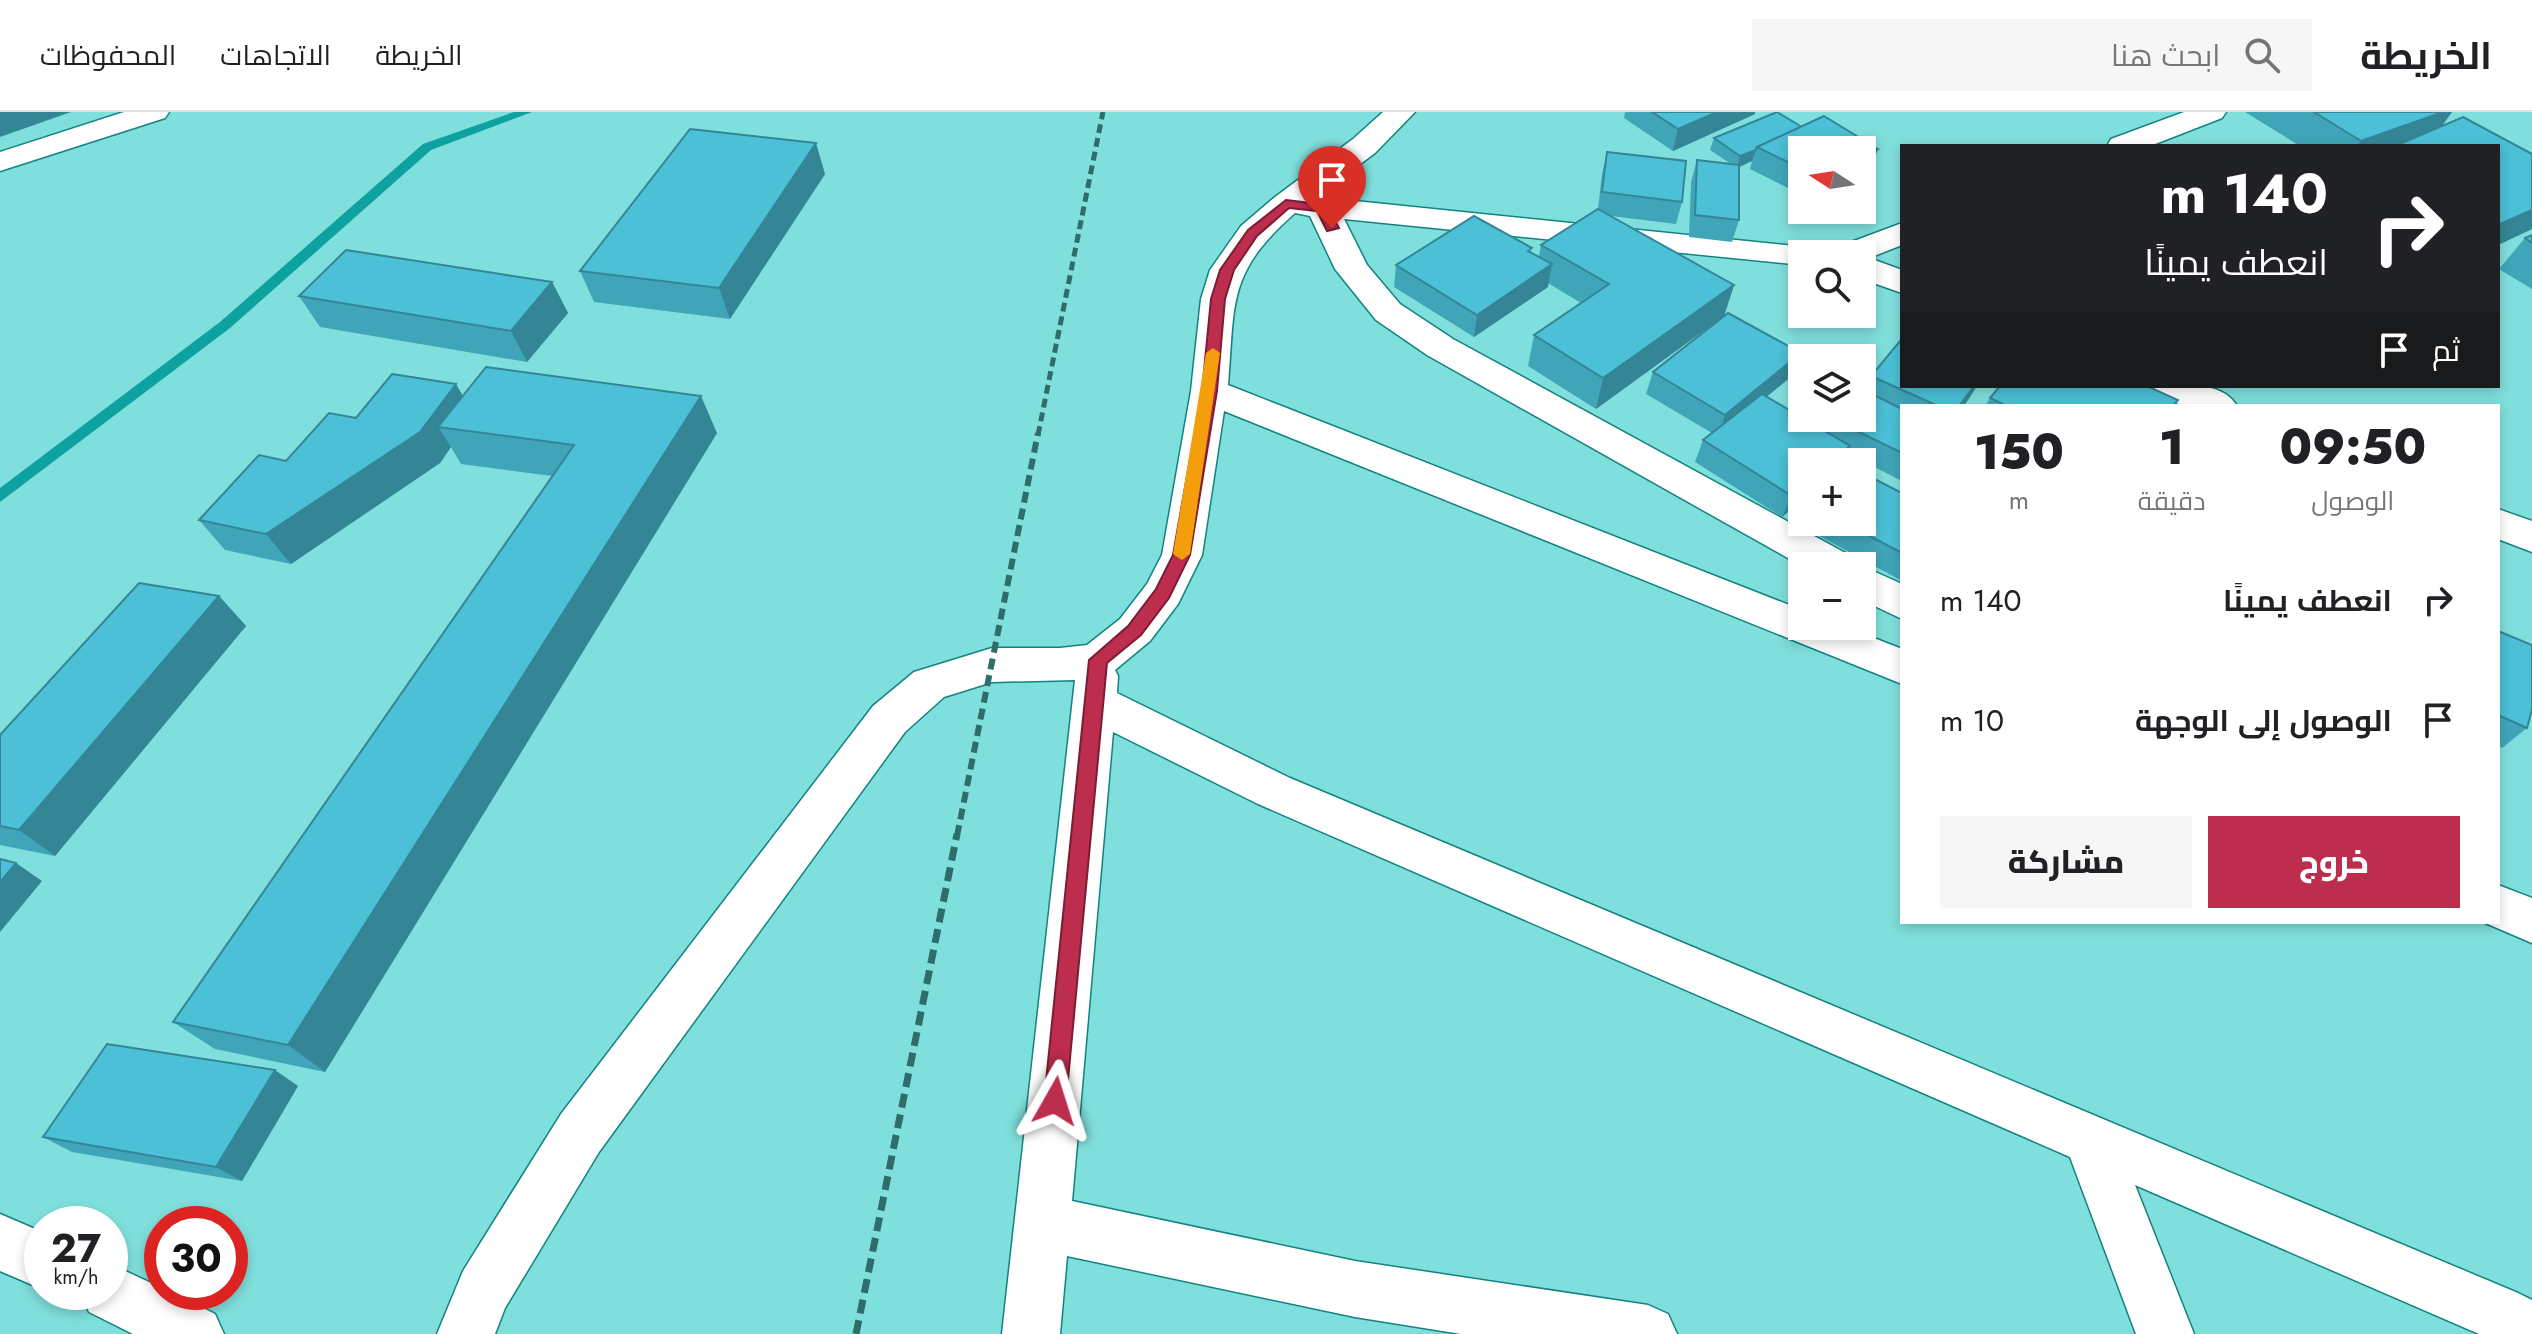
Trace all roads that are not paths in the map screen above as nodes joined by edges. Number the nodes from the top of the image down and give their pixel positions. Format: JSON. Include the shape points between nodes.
{"nodes":[{"id":1,"x":154,"y":112,"type":"edge"},
{"id":2,"x":1400,"y":112,"type":"edge"},
{"id":3,"x":2211,"y":112,"type":"edge"},
{"id":4,"x":2127,"y":144,"type":"edge"},
{"id":5,"x":0,"y":162,"type":"edge"},
{"id":6,"x":1304,"y":206,"type":"junction"},
{"id":7,"x":1900,"y":234,"type":"edge"},
{"id":8,"x":1876,"y":244,"type":"edge"},
{"id":9,"x":1788,"y":254,"type":"edge"},
{"id":10,"x":1876,"y":272,"type":"edge"},
{"id":11,"x":1900,"y":281,"type":"edge"},
{"id":12,"x":2176,"y":388,"type":"edge"},
{"id":13,"x":1209,"y":391,"type":"junction"},
{"id":14,"x":2214,"y":404,"type":"edge"},
{"id":15,"x":2500,"y":524,"type":"edge"},
{"id":16,"x":2532,"y":537,"type":"edge"},
{"id":17,"x":1810,"y":552,"type":"edge"},
{"id":18,"x":1876,"y":589,"type":"edge"},
{"id":19,"x":1900,"y":602,"type":"edge"},
{"id":20,"x":1900,"y":666,"type":"edge"},
{"id":21,"x":1096,"y":681,"type":"junction"},
{"id":22,"x":2500,"y":907,"type":"edge"},
{"id":23,"x":2532,"y":921,"type":"edge"},
{"id":24,"x":2090,"y":1138,"type":"junction"},
{"id":25,"x":1043,"y":1223,"type":"junction"},
{"id":26,"x":0,"y":1242,"type":"edge"},
{"id":27,"x":24,"y":1253,"type":"edge"},
{"id":28,"x":124,"y":1311,"type":"edge"},
{"id":29,"x":2532,"y":1332,"type":"edge"},
{"id":30,"x":195,"y":1334,"type":"edge"},
{"id":31,"x":466,"y":1334,"type":"edge"},
{"id":32,"x":1031,"y":1334,"type":"edge"},
{"id":33,"x":1648,"y":1334,"type":"edge"},
{"id":34,"x":2165,"y":1334,"type":"edge"}],
"edges":[{"from":1,"to":5,"type":"street"},
{"from":2,"to":6,"type":"street"},
{"from":3,"to":4,"type":"street"},
{"from":6,"to":9,"type":"street"},
{"from":6,"to":13,"type":"street","via":[[1253,233],[1227,270],[1218,299]]},
{"from":6,"to":17,"type":"street","via":[[1388,312],[1440,347]]},
{"from":7,"to":8,"type":"street"},
{"from":10,"to":11,"type":"street"},
{"from":12,"to":14,"type":"street"},
{"from":13,"to":20,"type":"street"},
{"from":13,"to":21,"type":"street","via":[[1182,555],[1163,593]]},
{"from":15,"to":16,"type":"street"},
{"from":18,"to":19,"type":"street"},
{"from":21,"to":24,"type":"street","via":[[1274,791]]},
{"from":21,"to":25,"type":"street"},
{"from":21,"to":31,"type":"street","via":[[1060,665],[992,665],[929,684],[889,719],[580,1133],[483,1291]]},
{"from":22,"to":23,"type":"street"},
{"from":24,"to":29,"type":"street"},
{"from":24,"to":34,"type":"street"},
{"from":25,"to":32,"type":"street"},
{"from":25,"to":33,"type":"street","via":[[1355,1289]]},
{"from":26,"to":27,"type":"street"},
{"from":28,"to":30,"type":"street"}]}
